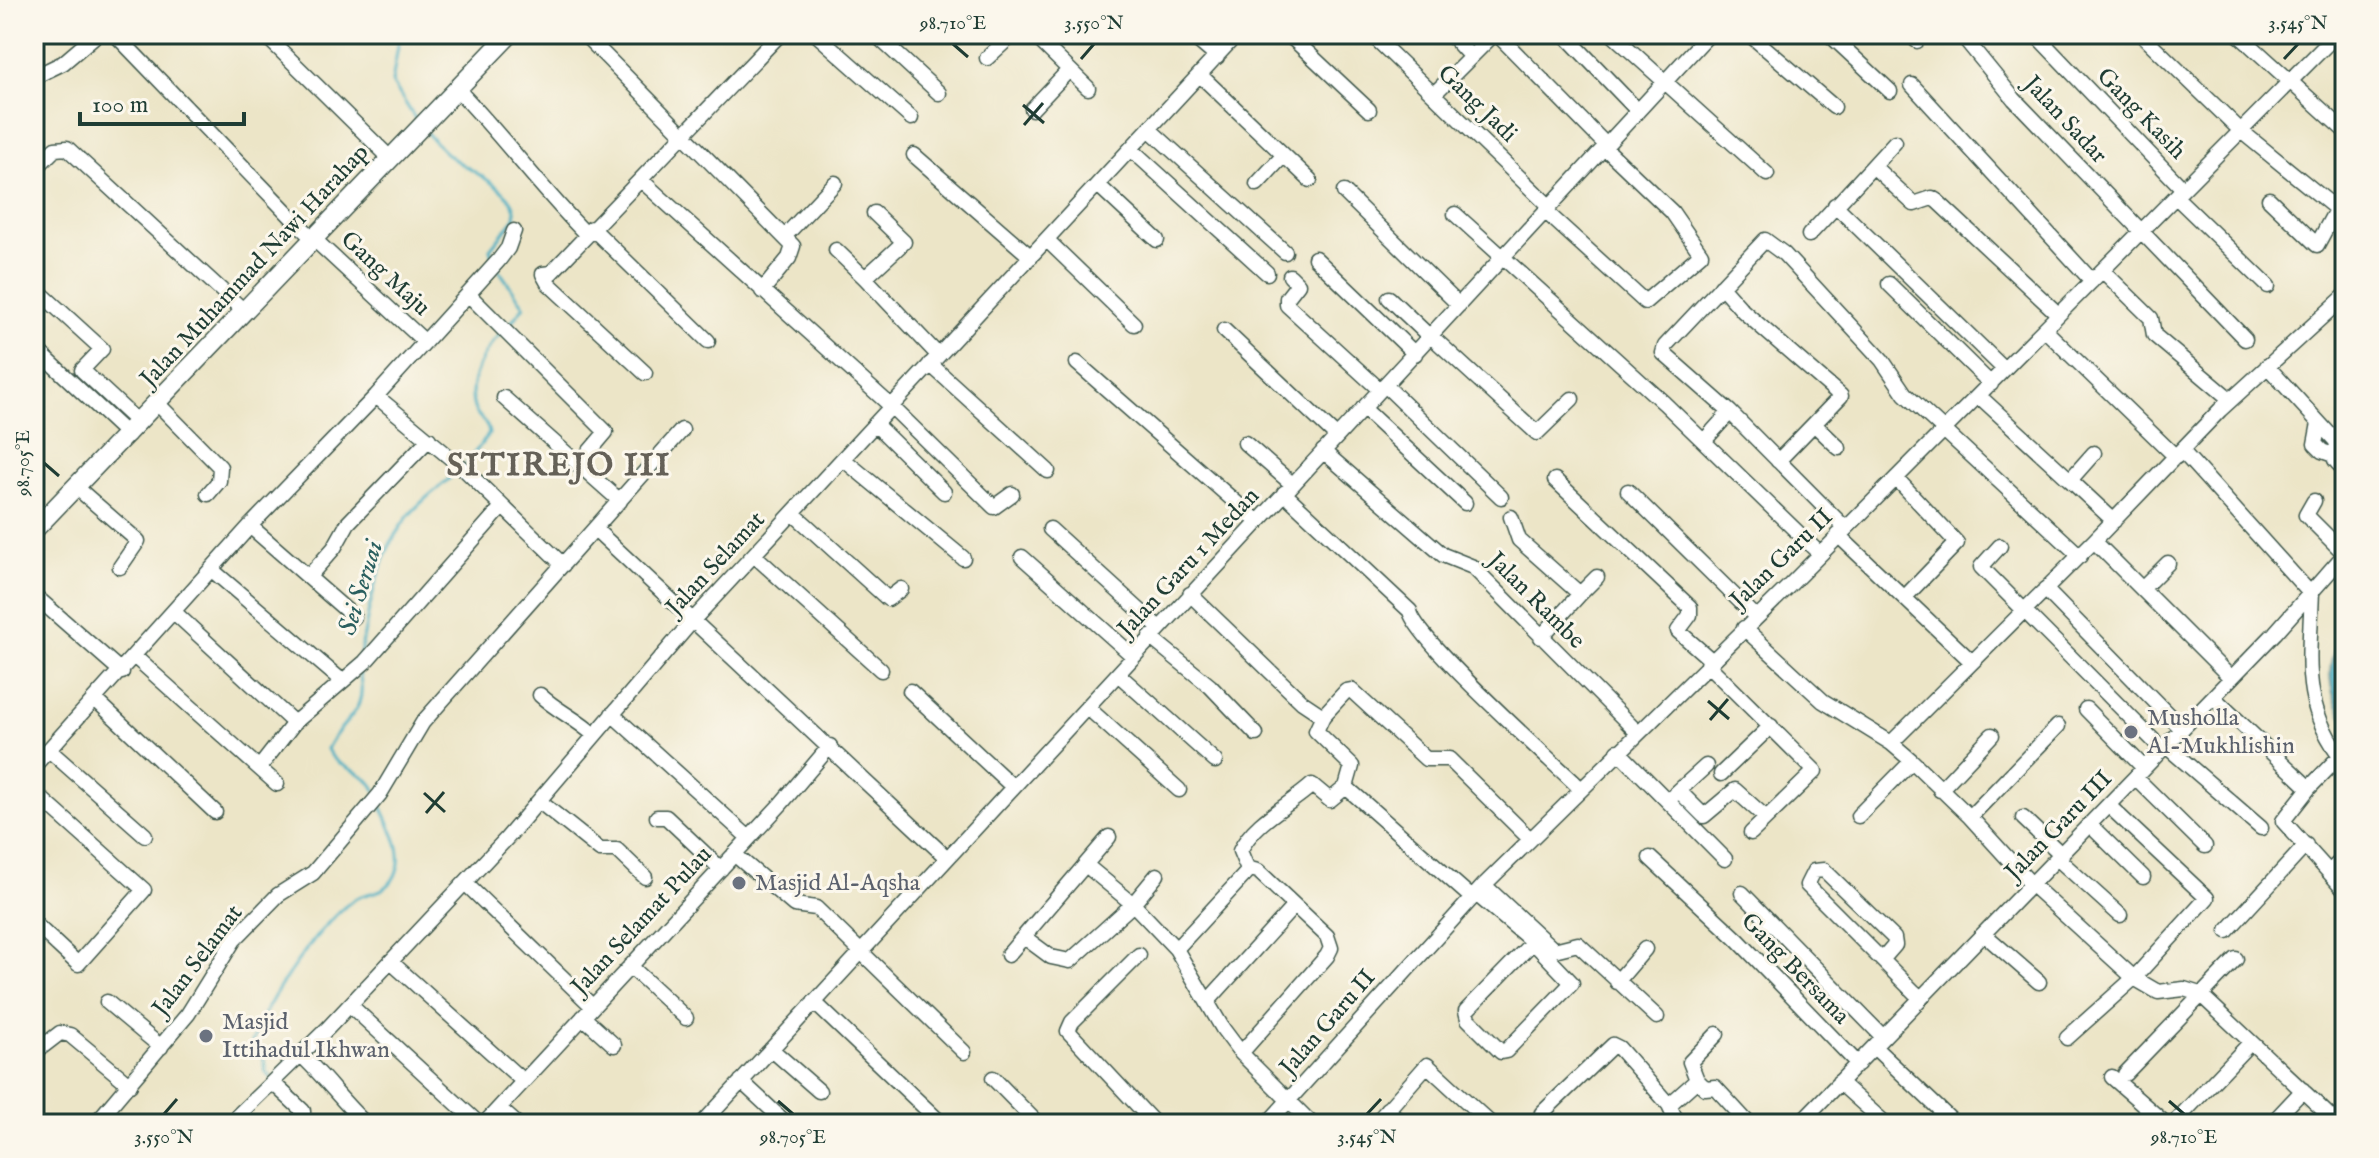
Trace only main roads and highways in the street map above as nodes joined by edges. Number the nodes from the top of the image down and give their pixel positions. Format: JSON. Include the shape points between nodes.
{"nodes":[{"id":1,"x":510,"y":34,"type":"edge"},
{"id":2,"x":34,"y":530,"type":"edge"}],
"edges":[{"from":1,"to":2,"type":"main road","name":"Jalan Muhammad Nawi Harahap"}]}
